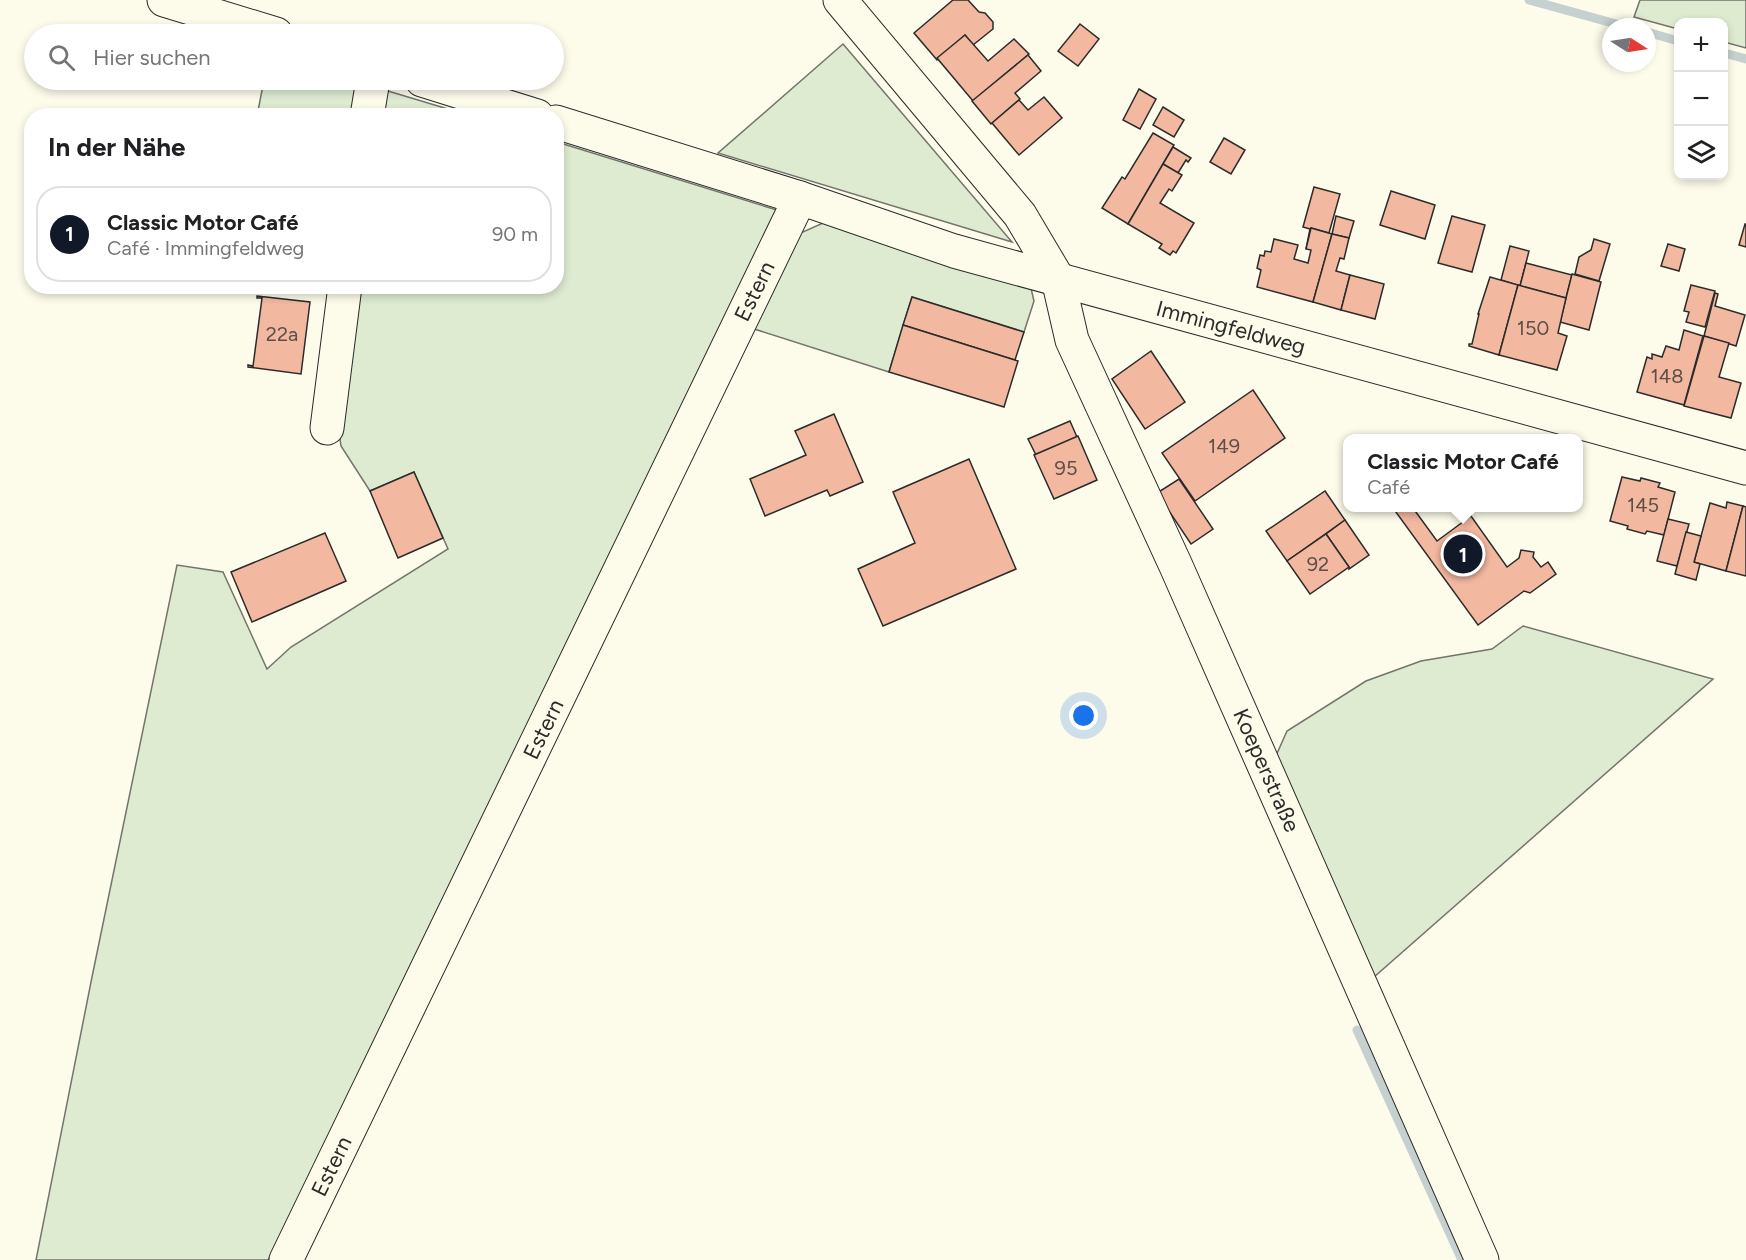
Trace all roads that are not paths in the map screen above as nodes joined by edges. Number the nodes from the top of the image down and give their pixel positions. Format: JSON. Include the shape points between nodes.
{"nodes":[{"id":1,"x":164,"y":0,"type":"edge"},
{"id":2,"x":840,"y":0,"type":"edge"},
{"id":3,"x":243,"y":24,"type":"edge"},
{"id":4,"x":371,"y":90,"type":"edge"},
{"id":5,"x":454,"y":90,"type":"edge"},
{"id":6,"x":368,"y":108,"type":"edge"},
{"id":7,"x":511,"y":108,"type":"edge"},
{"id":8,"x":564,"y":124,"type":"edge"},
{"id":9,"x":800,"y":198,"type":"junction"},
{"id":10,"x":1058,"y":279,"type":"junction"},
{"id":11,"x":344,"y":294,"type":"edge"},
{"id":12,"x":327,"y":428,"type":"dead end"},
{"id":13,"x":1746,"y":468,"type":"edge"},
{"id":14,"x":286,"y":1260,"type":"edge"},
{"id":15,"x":1482,"y":1260,"type":"edge"}],
"edges":[{"from":1,"to":3,"type":"street"},
{"from":2,"to":10,"type":"street","via":[[1020,215]]},
{"from":4,"to":6,"type":"street"},
{"from":5,"to":7,"type":"street"},
{"from":8,"to":9,"type":"street","name":"Immingfeldweg"},
{"from":9,"to":10,"type":"street","name":"Immingfeldweg","via":[[954,251]]},
{"from":9,"to":14,"type":"street","name":"Estern"},
{"from":10,"to":13,"type":"street","name":"Immingfeldweg"},
{"from":10,"to":15,"type":"street","name":"Koeperstraße","via":[[1072,340],[1181,577]]},
{"from":11,"to":12,"type":"street"}]}
